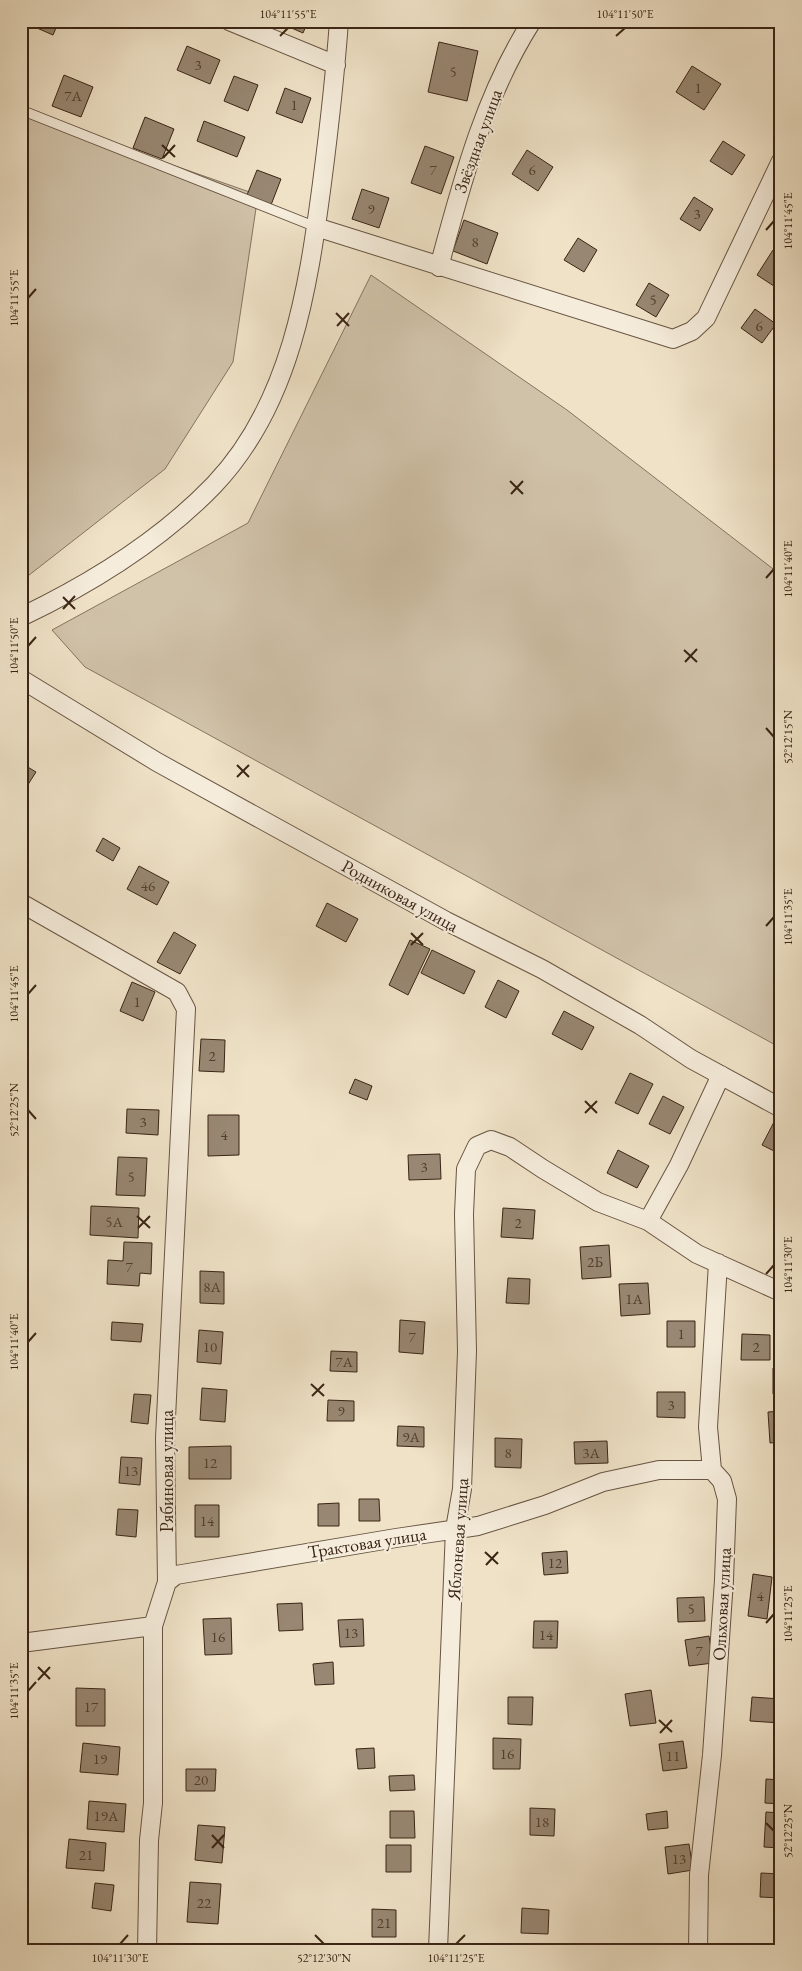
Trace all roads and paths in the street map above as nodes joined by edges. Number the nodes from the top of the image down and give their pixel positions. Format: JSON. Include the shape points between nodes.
{"nodes":[{"id":1,"x":229,"y":21,"type":"edge"},
{"id":2,"x":338,"y":21,"type":"edge"},
{"id":3,"x":532,"y":21,"type":"edge"},
{"id":4,"x":336,"y":65,"type":"junction"},
{"id":5,"x":21,"y":110,"type":"edge"},
{"id":6,"x":781,"y":161,"type":"edge"},
{"id":7,"x":316,"y":227,"type":"junction"},
{"id":8,"x":439,"y":267,"type":"junction"},
{"id":9,"x":21,"y":618,"type":"edge"},
{"id":10,"x":21,"y":679,"type":"edge"},
{"id":11,"x":21,"y":903,"type":"edge"},
{"id":12,"x":721,"y":1075,"type":"junction"},
{"id":13,"x":781,"y":1108,"type":"edge"},
{"id":14,"x":648,"y":1221,"type":"junction"},
{"id":15,"x":718,"y":1262,"type":"junction"},
{"id":16,"x":781,"y":1292,"type":"edge"},
{"id":17,"x":712,"y":1470,"type":"junction"},
{"id":18,"x":455,"y":1529,"type":"junction"},
{"id":19,"x":167,"y":1582,"type":"junction"},
{"id":20,"x":153,"y":1626,"type":"junction"},
{"id":21,"x":21,"y":1643,"type":"edge"},
{"id":22,"x":147,"y":1950,"type":"edge"},
{"id":23,"x":438,"y":1950,"type":"edge"},
{"id":24,"x":698,"y":1950,"type":"edge"}],
"edges":[{"from":1,"to":4,"type":"street"},
{"from":2,"to":4,"type":"street"},
{"from":3,"to":8,"type":"street","name":"Звёздная улица","via":[[512,53],[468,159]]},
{"from":4,"to":7,"type":"street"},
{"from":5,"to":7,"type":"lane"},
{"from":6,"to":8,"type":"street","via":[[706,318],[692,331],[673,339]]},
{"from":7,"to":8,"type":"street"},
{"from":7,"to":9,"type":"street","via":[[304,297],[288,357],[270,401],[241,451],[214,484],[155,536],[49,604]]},
{"from":10,"to":12,"type":"street","name":"Родниковая улица","via":[[157,762],[446,921],[542,969]]},
{"from":11,"to":19,"type":"street","name":"Рябиновая улица","via":[[178,992],[186,1009],[165,1438]]},
{"from":12,"to":13,"type":"street","name":"Родниковая улица"},
{"from":12,"to":14,"type":"street","via":[[679,1165]]},
{"from":14,"to":15,"type":"street","via":[[698,1254]]},
{"from":14,"to":18,"type":"street","name":"Яблоневая улица","via":[[598,1202],[510,1146],[491,1140],[477,1146],[466,1169],[467,1351],[462,1489]]},
{"from":15,"to":16,"type":"street"},
{"from":15,"to":17,"type":"street","name":"Ольховая улица","via":[[708,1427]]},
{"from":17,"to":18,"type":"street","name":"Трактовая улица","via":[[660,1470],[603,1482],[537,1508],[478,1526]]},
{"from":17,"to":24,"type":"street","name":"Ольховая улица","via":[[722,1481],[727,1499],[724,1580],[700,1875]]},
{"from":18,"to":19,"type":"street","name":"Трактовая улица","via":[[176,1575]]},
{"from":18,"to":23,"type":"street","name":"Яблоневая улица"},
{"from":19,"to":20,"type":"street","name":"Рябиновая улица"},
{"from":20,"to":21,"type":"street"},
{"from":20,"to":22,"type":"street","name":"Рябиновая улица","via":[[153,1784]]}]}
